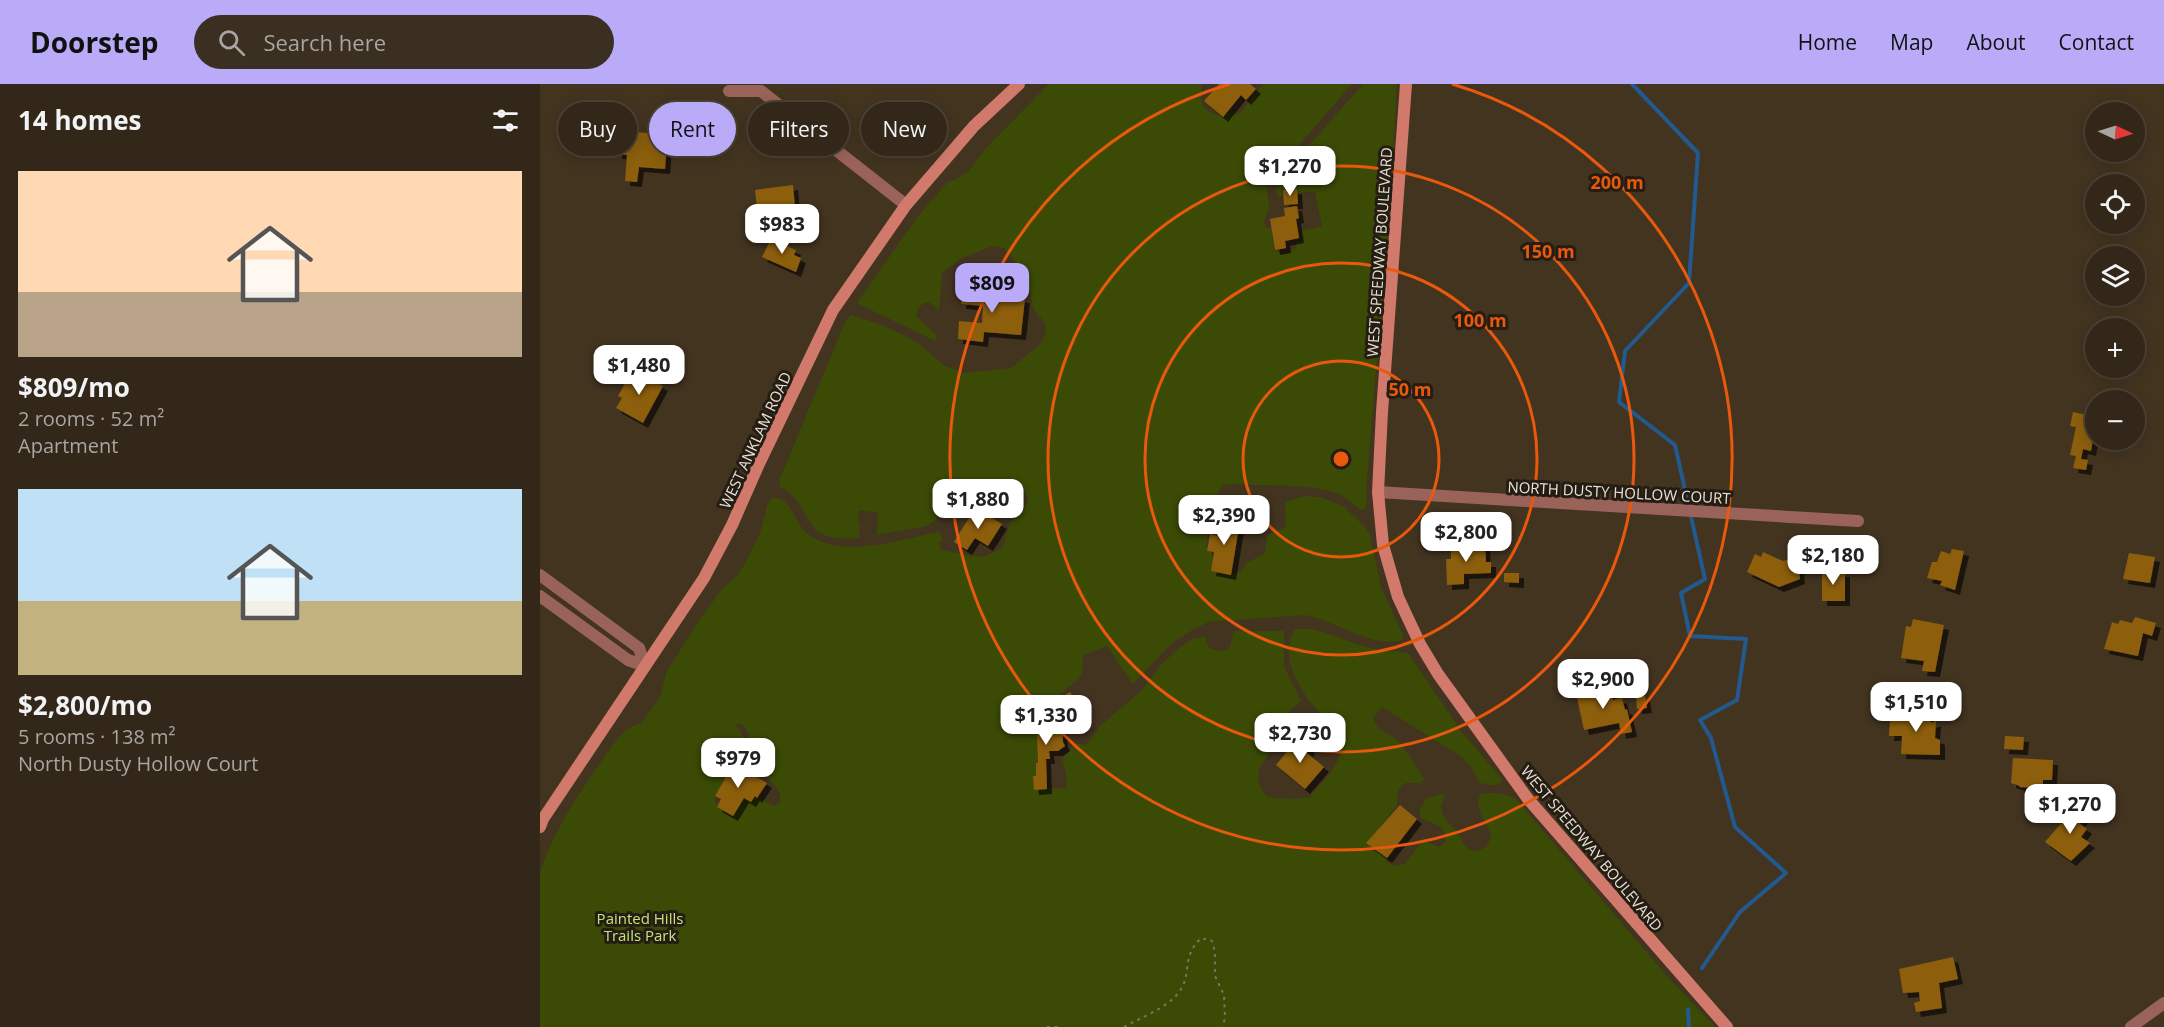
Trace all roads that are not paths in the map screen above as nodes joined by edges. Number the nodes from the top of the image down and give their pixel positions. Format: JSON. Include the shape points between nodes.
{"nodes":[{"id":1,"x":1019,"y":84,"type":"edge"},
{"id":2,"x":1406,"y":84,"type":"edge"},
{"id":3,"x":729,"y":90,"type":"dead end"},
{"id":4,"x":906,"y":205,"type":"junction"},
{"id":5,"x":1378,"y":492,"type":"junction"},
{"id":6,"x":1858,"y":521,"type":"dead end"},
{"id":7,"x":540,"y":575,"type":"edge"},
{"id":8,"x":540,"y":596,"type":"edge"},
{"id":9,"x":645,"y":666,"type":"junction"},
{"id":10,"x":540,"y":827,"type":"edge"},
{"id":11,"x":2164,"y":1003,"type":"edge"},
{"id":12,"x":1727,"y":1027,"type":"edge"},
{"id":13,"x":2132,"y":1027,"type":"edge"}],
"edges":[{"from":1,"to":4,"type":"main road","name":"WEST ANKLAM ROAD","via":[[974,126]]},
{"from":2,"to":5,"type":"main road","name":"WEST SPEEDWAY BOULEVARD"},
{"from":3,"to":4,"type":"street","via":[[761,91]]},
{"from":4,"to":9,"type":"main road","name":"WEST ANKLAM ROAD","via":[[833,310],[732,525],[704,578]]},
{"from":5,"to":6,"type":"street","name":"NORTH DUSTY HOLLOW COURT"},
{"from":5,"to":12,"type":"main road","name":"WEST SPEEDWAY BOULEVARD","via":[[1380,529],[1393,581],[1420,644],[1438,674],[1528,799]]},
{"from":7,"to":9,"type":"street","via":[[639,648]]},
{"from":8,"to":9,"type":"street","via":[[628,660]]},
{"from":9,"to":10,"type":"main road","name":"WEST ANKLAM ROAD"},
{"from":11,"to":13,"type":"street"}]}
